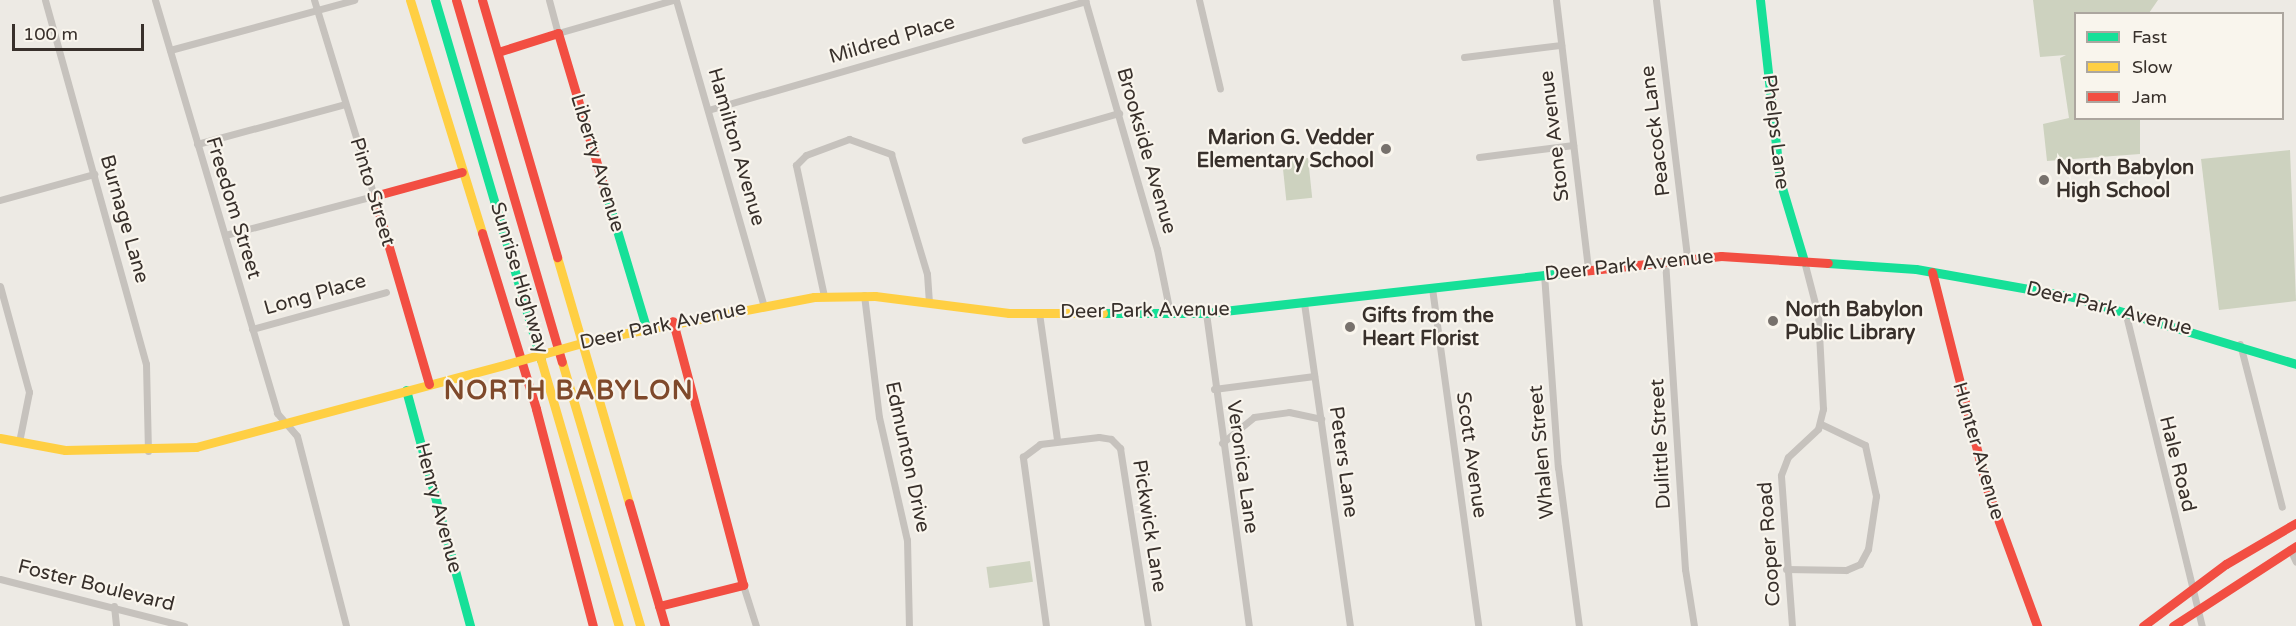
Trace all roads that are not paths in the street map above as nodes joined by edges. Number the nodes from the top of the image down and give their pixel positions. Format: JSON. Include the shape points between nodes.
{"nodes":[{"id":1,"x":45,"y":0,"type":"edge"},
{"id":2,"x":154,"y":0,"type":"edge"},
{"id":3,"x":314,"y":0,"type":"edge"},
{"id":4,"x":354,"y":0,"type":"edge"},
{"id":5,"x":410,"y":0,"type":"edge"},
{"id":6,"x":435,"y":0,"type":"edge"},
{"id":7,"x":456,"y":0,"type":"edge"},
{"id":8,"x":482,"y":0,"type":"edge"},
{"id":9,"x":549,"y":0,"type":"edge"},
{"id":10,"x":675,"y":0,"type":"edge"},
{"id":11,"x":1086,"y":0,"type":"edge"},
{"id":12,"x":1199,"y":0,"type":"edge"},
{"id":13,"x":1556,"y":0,"type":"edge"},
{"id":14,"x":1656,"y":0,"type":"edge"},
{"id":15,"x":1760,"y":0,"type":"edge"},
{"id":16,"x":317,"y":10,"type":"junction"},
{"id":17,"x":558,"y":33,"type":"junction"},
{"id":18,"x":1561,"y":45,"type":"junction"},
{"id":19,"x":170,"y":50,"type":"junction"},
{"id":20,"x":498,"y":52,"type":"junction"},
{"id":21,"x":1464,"y":57,"type":"dead end"},
{"id":22,"x":1220,"y":89,"type":"dead end"},
{"id":23,"x":345,"y":104,"type":"junction"},
{"id":24,"x":708,"y":110,"type":"junction"},
{"id":25,"x":1119,"y":112,"type":"junction"},
{"id":26,"x":1024,"y":140,"type":"dead end"},
{"id":27,"x":197,"y":144,"type":"junction"},
{"id":28,"x":1573,"y":145,"type":"junction"},
{"id":29,"x":1479,"y":157,"type":"dead end"},
{"id":30,"x":462,"y":172,"type":"junction"},
{"id":31,"x":94,"y":174,"type":"junction"},
{"id":32,"x":374,"y":196,"type":"junction"},
{"id":33,"x":0,"y":200,"type":"edge"},
{"id":34,"x":225,"y":235,"type":"junction"},
{"id":35,"x":1688,"y":258,"type":"junction"},
{"id":36,"x":1665,"y":260,"type":"junction"},
{"id":37,"x":1804,"y":261,"type":"junction"},
{"id":38,"x":1588,"y":268,"type":"junction"},
{"id":39,"x":1932,"y":272,"type":"junction"},
{"id":40,"x":1544,"y":274,"type":"junction"},
{"id":41,"x":0,"y":286,"type":"edge"},
{"id":42,"x":1432,"y":288,"type":"junction"},
{"id":43,"x":386,"y":292,"type":"dead end"},
{"id":44,"x":824,"y":296,"type":"junction"},
{"id":45,"x":864,"y":296,"type":"junction"},
{"id":46,"x":929,"y":303,"type":"junction"},
{"id":47,"x":1304,"y":303,"type":"junction"},
{"id":48,"x":762,"y":304,"type":"junction"},
{"id":49,"x":2125,"y":310,"type":"junction"},
{"id":50,"x":1039,"y":313,"type":"junction"},
{"id":51,"x":1170,"y":313,"type":"junction"},
{"id":52,"x":1206,"y":313,"type":"junction"},
{"id":53,"x":672,"y":321,"type":"junction"},
{"id":54,"x":646,"y":327,"type":"junction"},
{"id":55,"x":252,"y":329,"type":"junction"},
{"id":56,"x":2240,"y":344,"type":"junction"},
{"id":57,"x":2296,"y":364,"type":"edge"},
{"id":58,"x":1314,"y":376,"type":"junction"},
{"id":59,"x":429,"y":384,"type":"junction"},
{"id":60,"x":1214,"y":389,"type":"junction"},
{"id":61,"x":406,"y":390,"type":"junction"},
{"id":62,"x":1321,"y":420,"type":"junction"},
{"id":63,"x":286,"y":423,"type":"junction"},
{"id":64,"x":1821,"y":424,"type":"junction"},
{"id":65,"x":0,"y":438,"type":"edge"},
{"id":66,"x":1057,"y":440,"type":"junction"},
{"id":67,"x":19,"y":442,"type":"junction"},
{"id":68,"x":1222,"y":443,"type":"junction"},
{"id":69,"x":148,"y":451,"type":"junction"},
{"id":70,"x":2282,"y":507,"type":"dead end"},
{"id":71,"x":2296,"y":523,"type":"edge"},
{"id":72,"x":2293,"y":548,"type":"edge"},
{"id":73,"x":2296,"y":562,"type":"edge"},
{"id":74,"x":1786,"y":569,"type":"junction"},
{"id":75,"x":0,"y":579,"type":"edge"},
{"id":76,"x":743,"y":585,"type":"junction"},
{"id":77,"x":2192,"y":587,"type":"junction"},
{"id":78,"x":114,"y":606,"type":"junction"},
{"id":79,"x":659,"y":606,"type":"junction"},
{"id":80,"x":2197,"y":607,"type":"junction"},
{"id":81,"x":116,"y":626,"type":"edge"},
{"id":82,"x":184,"y":626,"type":"edge"},
{"id":83,"x":346,"y":626,"type":"edge"},
{"id":84,"x":470,"y":626,"type":"edge"},
{"id":85,"x":592,"y":626,"type":"edge"},
{"id":86,"x":619,"y":626,"type":"edge"},
{"id":87,"x":640,"y":626,"type":"edge"},
{"id":88,"x":665,"y":626,"type":"edge"},
{"id":89,"x":756,"y":626,"type":"edge"},
{"id":90,"x":909,"y":626,"type":"edge"},
{"id":91,"x":1046,"y":626,"type":"edge"},
{"id":92,"x":1148,"y":626,"type":"edge"},
{"id":93,"x":1249,"y":626,"type":"edge"},
{"id":94,"x":1350,"y":626,"type":"edge"},
{"id":95,"x":1478,"y":626,"type":"edge"},
{"id":96,"x":1579,"y":626,"type":"edge"},
{"id":97,"x":1694,"y":626,"type":"edge"},
{"id":98,"x":1792,"y":626,"type":"edge"},
{"id":99,"x":2037,"y":626,"type":"edge"},
{"id":100,"x":2143,"y":626,"type":"edge"},
{"id":101,"x":2173,"y":626,"type":"edge"},
{"id":102,"x":2202,"y":626,"type":"edge"}],
"edges":[{"from":1,"to":31,"type":"street","name":"Burnage Lane"},
{"from":2,"to":19,"type":"street","name":"Freedom Street"},
{"from":3,"to":16,"type":"street","name":"Pinto Street"},
{"from":4,"to":16,"type":"street"},
{"from":5,"to":30,"type":"main road","name":"Sunrise Highway"},
{"from":6,"to":86,"type":"main road","name":"Sunrise Highway"},
{"from":7,"to":87,"type":"main road","name":"Sunrise Highway"},
{"from":8,"to":20,"type":"main road","name":"Sunrise Highway"},
{"from":9,"to":17,"type":"street","name":"Liberty Avenue"},
{"from":10,"to":17,"type":"street"},
{"from":10,"to":24,"type":"street","name":"Hamilton Avenue"},
{"from":11,"to":24,"type":"street","name":"Mildred Place"},
{"from":11,"to":25,"type":"street","name":"Brookside Avenue"},
{"from":12,"to":22,"type":"street"},
{"from":13,"to":18,"type":"street","name":"Stone Avenue"},
{"from":14,"to":35,"type":"street","name":"Peacock Lane"},
{"from":15,"to":37,"type":"main road","name":"Phelps Lane","via":[[1780,181]]},
{"from":16,"to":19,"type":"street"},
{"from":16,"to":23,"type":"street","name":"Pinto Street"},
{"from":17,"to":20,"type":"main road"},
{"from":17,"to":54,"type":"main road","name":"Liberty Avenue"},
{"from":18,"to":21,"type":"street"},
{"from":18,"to":28,"type":"street","name":"Stone Avenue"},
{"from":19,"to":27,"type":"street","name":"Freedom Street"},
{"from":20,"to":79,"type":"main road","name":"Sunrise Highway"},
{"from":23,"to":27,"type":"street"},
{"from":23,"to":32,"type":"street","name":"Pinto Street"},
{"from":24,"to":48,"type":"street","name":"Hamilton Avenue"},
{"from":25,"to":26,"type":"street"},
{"from":25,"to":51,"type":"street","name":"Brookside Avenue"},
{"from":27,"to":34,"type":"street","name":"Freedom Street"},
{"from":28,"to":29,"type":"street"},
{"from":28,"to":38,"type":"street","name":"Stone Avenue"},
{"from":30,"to":32,"type":"main road"},
{"from":30,"to":85,"type":"main road","name":"Sunrise Highway","via":[[536,409]]},
{"from":31,"to":33,"type":"street"},
{"from":31,"to":69,"type":"street","name":"Burnage Lane","via":[[146,364]]},
{"from":32,"to":34,"type":"street"},
{"from":32,"to":59,"type":"main road","name":"Pinto Street"},
{"from":34,"to":55,"type":"street","name":"Freedom Street"},
{"from":35,"to":36,"type":"main road","name":"Deer Park Avenue"},
{"from":35,"to":37,"type":"main road","name":"Deer Park Avenue"},
{"from":36,"to":38,"type":"main road","name":"Deer Park Avenue"},
{"from":36,"to":97,"type":"street","name":"Dulittle Street","via":[[1685,569]]},
{"from":37,"to":39,"type":"main road","name":"Deer Park Avenue"},
{"from":37,"to":64,"type":"street","via":[[1819,324]]},
{"from":38,"to":40,"type":"main road","name":"Deer Park Avenue"},
{"from":39,"to":49,"type":"main road","name":"Deer Park Avenue"},
{"from":39,"to":99,"type":"main road","name":"Hunter Avenue","via":[[1988,489]]},
{"from":40,"to":42,"type":"main road","name":"Deer Park Avenue"},
{"from":40,"to":96,"type":"street","name":"Whalen Street","via":[[1560,480]]},
{"from":41,"to":67,"type":"street","via":[[29,392]]},
{"from":42,"to":47,"type":"main road","name":"Deer Park Avenue"},
{"from":42,"to":95,"type":"street","name":"Scott Avenue"},
{"from":43,"to":55,"type":"street","name":"Long Place"},
{"from":44,"to":45,"type":"main road","name":"Deer Park Avenue"},
{"from":44,"to":46,"type":"street","via":[[796,165],[806,155],[849,139],[885,149],[895,163]]},
{"from":44,"to":48,"type":"main road","name":"Deer Park Avenue"},
{"from":45,"to":46,"type":"main road","name":"Deer Park Avenue"},
{"from":45,"to":90,"type":"street","name":"Edmunton Drive","via":[[878,409],[907,540]]},
{"from":46,"to":50,"type":"main road","name":"Deer Park Avenue"},
{"from":47,"to":52,"type":"main road","name":"Deer Park Avenue"},
{"from":47,"to":58,"type":"street","name":"Peters Lane"},
{"from":48,"to":53,"type":"main road","name":"Deer Park Avenue"},
{"from":49,"to":56,"type":"main road","name":"Deer Park Avenue"},
{"from":49,"to":77,"type":"street","name":"Hale Road"},
{"from":50,"to":51,"type":"main road","name":"Deer Park Avenue"},
{"from":50,"to":66,"type":"street"},
{"from":51,"to":52,"type":"main road","name":"Deer Park Avenue"},
{"from":52,"to":60,"type":"street","name":"Veronica Lane"},
{"from":53,"to":54,"type":"main road","name":"Deer Park Avenue"},
{"from":53,"to":76,"type":"main road"},
{"from":54,"to":59,"type":"main road","name":"Deer Park Avenue","bridge":true},
{"from":55,"to":63,"type":"street","name":"Freedom Street","via":[[278,413]]},
{"from":56,"to":57,"type":"main road","name":"Deer Park Avenue"},
{"from":56,"to":70,"type":"street"},
{"from":58,"to":60,"type":"street"},
{"from":58,"to":62,"type":"street","name":"Peters Lane"},
{"from":59,"to":61,"type":"main road","name":"Deer Park Avenue"},
{"from":60,"to":68,"type":"street","name":"Veronica Lane"},
{"from":61,"to":63,"type":"main road","name":"Deer Park Avenue"},
{"from":61,"to":84,"type":"main road","name":"Henry Avenue"},
{"from":62,"to":68,"type":"street","via":[[1289,412],[1254,417]]},
{"from":62,"to":94,"type":"street","name":"Peters Lane"},
{"from":63,"to":69,"type":"main road","name":"Deer Park Avenue","via":[[196,447]]},
{"from":63,"to":83,"type":"street","name":"Freedom Street","via":[[297,436]]},
{"from":64,"to":74,"type":"street","name":"Cooper Road","via":[[1782,470]]},
{"from":64,"to":74,"type":"street","via":[[1865,445],[1876,496],[1868,549],[1860,564],[1846,570]]},
{"from":65,"to":67,"type":"main road","name":"Deer Park Avenue"},
{"from":66,"to":91,"type":"street","via":[[1031,448],[1022,471]]},
{"from":66,"to":92,"type":"street","name":"Pickwick Lane","via":[[1111,438],[1120,448]]},
{"from":67,"to":69,"type":"main road","name":"Deer Park Avenue","via":[[65,450]]},
{"from":68,"to":93,"type":"street","name":"Veronica Lane"},
{"from":71,"to":77,"type":"main road"},
{"from":72,"to":73,"type":"street"},
{"from":72,"to":80,"type":"main road"},
{"from":74,"to":98,"type":"street","name":"Cooper Road"},
{"from":75,"to":78,"type":"street","name":"Foster Boulevard"},
{"from":76,"to":79,"type":"main road"},
{"from":76,"to":89,"type":"street"},
{"from":77,"to":80,"type":"street","name":"Hale Road"},
{"from":77,"to":100,"type":"main road"},
{"from":78,"to":81,"type":"street"},
{"from":78,"to":82,"type":"street","name":"Foster Boulevard"},
{"from":79,"to":88,"type":"main road","name":"Sunrise Highway"},
{"from":80,"to":101,"type":"main road"},
{"from":80,"to":102,"type":"street","name":"Hale Road"}]}
